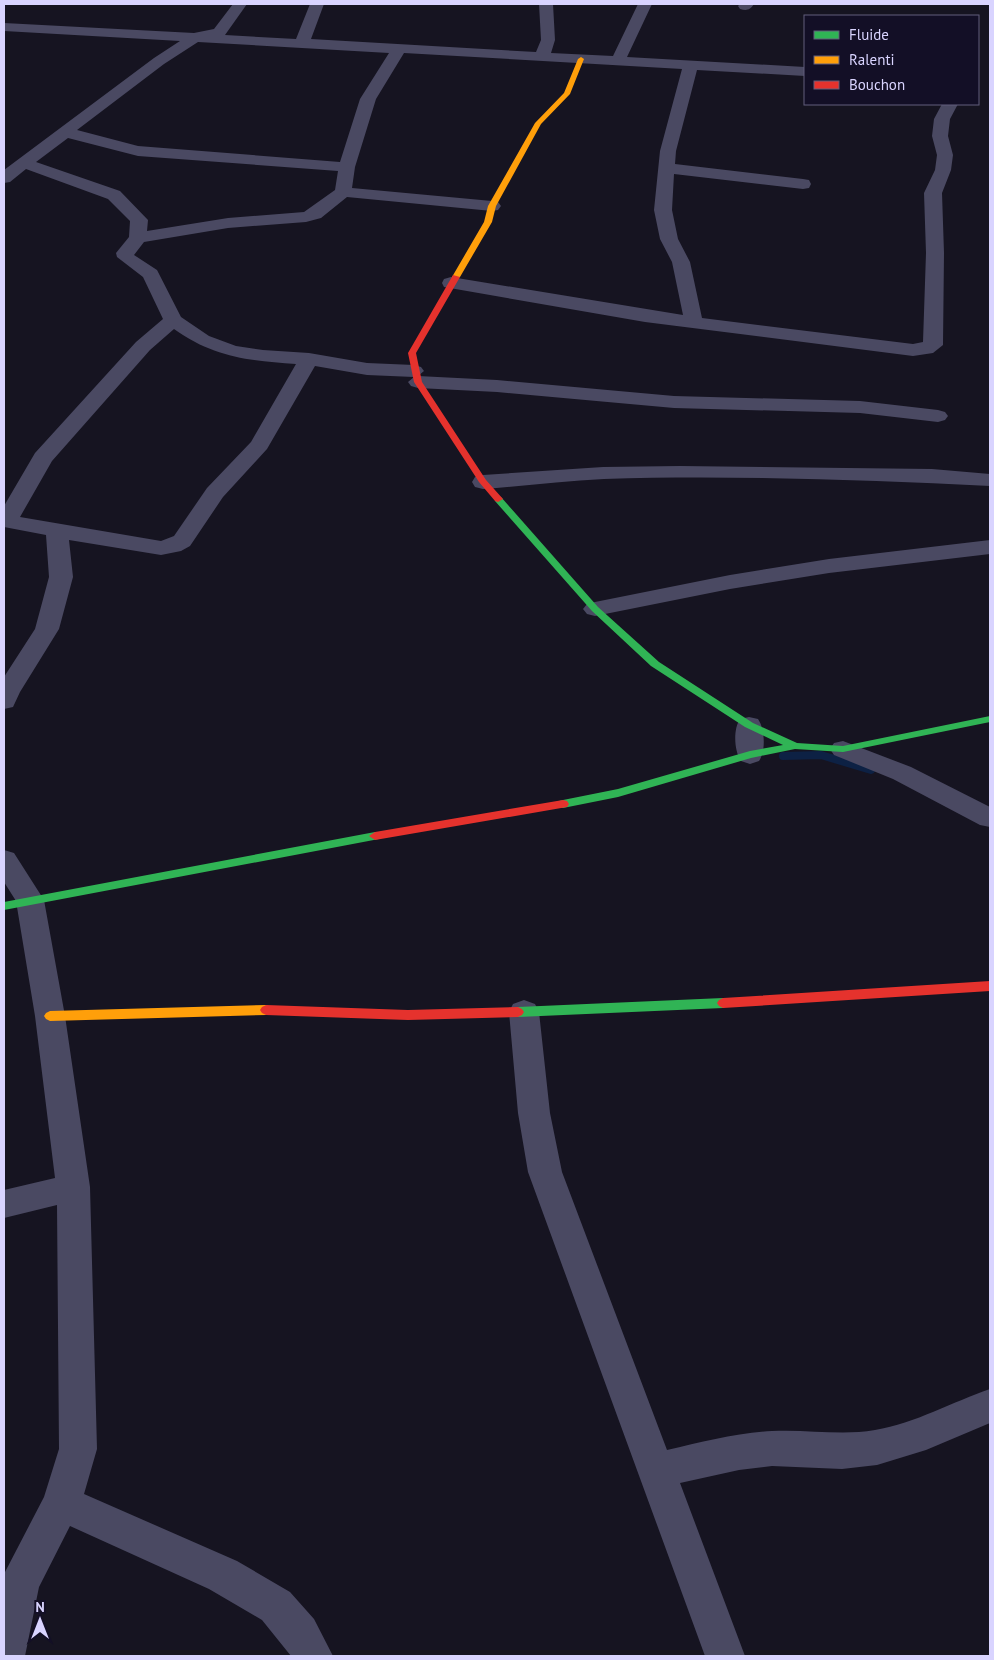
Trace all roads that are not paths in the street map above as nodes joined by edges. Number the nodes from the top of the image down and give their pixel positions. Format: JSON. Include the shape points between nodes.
{"nodes":[{"id":1,"x":240,"y":4,"type":"edge"},
{"id":2,"x":317,"y":4,"type":"edge"},
{"id":3,"x":546,"y":4,"type":"edge"},
{"id":4,"x":645,"y":4,"type":"edge"},
{"id":5,"x":4,"y":27,"type":"edge"},
{"id":6,"x":196,"y":37,"type":"junction"},
{"id":7,"x":302,"y":43,"type":"junction"},
{"id":8,"x":399,"y":49,"type":"junction"},
{"id":9,"x":542,"y":56,"type":"junction"},
{"id":10,"x":581,"y":59,"type":"junction"},
{"id":11,"x":618,"y":61,"type":"junction"},
{"id":12,"x":690,"y":65,"type":"junction"},
{"id":13,"x":804,"y":71,"type":"edge"},
{"id":14,"x":949,"y":105,"type":"edge"},
{"id":15,"x":64,"y":132,"type":"junction"},
{"id":16,"x":24,"y":163,"type":"junction"},
{"id":17,"x":347,"y":167,"type":"junction"},
{"id":18,"x":666,"y":168,"type":"junction"},
{"id":19,"x":4,"y":178,"type":"edge"},
{"id":20,"x":803,"y":184,"type":"dead end"},
{"id":21,"x":343,"y":192,"type":"junction"},
{"id":22,"x":492,"y":206,"type":"junction"},
{"id":23,"x":138,"y":238,"type":"junction"},
{"id":24,"x":451,"y":283,"type":"junction"},
{"id":25,"x":173,"y":320,"type":"junction"},
{"id":26,"x":694,"y":323,"type":"junction"},
{"id":27,"x":308,"y":359,"type":"junction"},
{"id":28,"x":416,"y":376,"type":"junction"},
{"id":29,"x":938,"y":416,"type":"dead end"},
{"id":30,"x":990,"y":480,"type":"edge"},
{"id":31,"x":483,"y":482,"type":"junction"},
{"id":32,"x":6,"y":520,"type":"edge"},
{"id":33,"x":57,"y":531,"type":"junction"},
{"id":34,"x":990,"y":548,"type":"edge"},
{"id":35,"x":595,"y":609,"type":"junction"},
{"id":36,"x":4,"y":701,"type":"edge"},
{"id":37,"x":990,"y":719,"type":"edge"},
{"id":38,"x":749,"y":725,"type":"junction"},
{"id":39,"x":795,"y":746,"type":"junction"},
{"id":40,"x":843,"y":748,"type":"junction"},
{"id":41,"x":750,"y":755,"type":"junction"},
{"id":42,"x":990,"y":818,"type":"edge"},
{"id":43,"x":4,"y":860,"type":"edge"},
{"id":44,"x":17,"y":903,"type":"edge"},
{"id":45,"x":990,"y":986,"type":"edge"},
{"id":46,"x":524,"y":1012,"type":"junction"},
{"id":47,"x":50,"y":1016,"type":"junction"},
{"id":48,"x":73,"y":1187,"type":"junction"},
{"id":49,"x":4,"y":1204,"type":"edge"},
{"id":50,"x":990,"y":1406,"type":"edge"},
{"id":51,"x":656,"y":1470,"type":"junction"},
{"id":52,"x":62,"y":1503,"type":"junction"},
{"id":53,"x":5,"y":1656,"type":"edge"},
{"id":54,"x":313,"y":1656,"type":"edge"},
{"id":55,"x":725,"y":1656,"type":"edge"}],
"edges":[{"from":1,"to":6,"type":"street","via":[[219,33]]},
{"from":2,"to":7,"type":"street"},
{"from":3,"to":9,"type":"street","via":[[548,40]]},
{"from":4,"to":11,"type":"street"},
{"from":5,"to":6,"type":"street"},
{"from":6,"to":7,"type":"street"},
{"from":6,"to":15,"type":"street"},
{"from":7,"to":8,"type":"street"},
{"from":8,"to":9,"type":"street"},
{"from":8,"to":17,"type":"street","via":[[368,99]]},
{"from":9,"to":10,"type":"street"},
{"from":10,"to":11,"type":"street"},
{"from":10,"to":22,"type":"street","via":[[567,94],[538,123]]},
{"from":11,"to":12,"type":"street"},
{"from":12,"to":13,"type":"street"},
{"from":12,"to":18,"type":"street"},
{"from":14,"to":26,"type":"street","via":[[942,119],[940,136],[945,155],[943,170],[933,194],[933,345],[926,350],[913,350]]},
{"from":15,"to":16,"type":"street"},
{"from":15,"to":17,"type":"street","via":[[138,151]]},
{"from":16,"to":19,"type":"street"},
{"from":16,"to":23,"type":"street","via":[[114,195],[139,220]]},
{"from":17,"to":21,"type":"street"},
{"from":18,"to":20,"type":"street"},
{"from":18,"to":26,"type":"street","via":[[663,210],[669,239],[681,262]]},
{"from":21,"to":22,"type":"street"},
{"from":21,"to":23,"type":"street","via":[[315,214],[306,217],[228,223]]},
{"from":22,"to":24,"type":"street","via":[[488,222]]},
{"from":23,"to":25,"type":"street","via":[[125,253],[126,257],[150,274]]},
{"from":24,"to":26,"type":"street"},
{"from":24,"to":28,"type":"street","via":[[412,353]]},
{"from":25,"to":27,"type":"street","via":[[202,340],[232,351]]},
{"from":25,"to":32,"type":"street","via":[[143,346],[43,458]]},
{"from":27,"to":28,"type":"street"},
{"from":27,"to":33,"type":"street","via":[[260,445],[215,493],[182,541],[161,548]]},
{"from":28,"to":29,"type":"street","via":[[674,402],[860,407]]},
{"from":28,"to":31,"type":"street"},
{"from":30,"to":31,"type":"street","via":[[932,476],[603,472]]},
{"from":31,"to":35,"type":"street"},
{"from":32,"to":33,"type":"street"},
{"from":33,"to":36,"type":"street","via":[[61,578],[47,629]]},
{"from":34,"to":35,"type":"street","via":[[820,568]]},
{"from":35,"to":38,"type":"street","via":[[655,664]]},
{"from":37,"to":40,"type":"street"},
{"from":38,"to":39,"type":"street"},
{"from":38,"to":41,"type":"street"},
{"from":39,"to":40,"type":"street"},
{"from":39,"to":41,"type":"street"},
{"from":40,"to":42,"type":"street","via":[[902,773]]},
{"from":41,"to":44,"type":"street","via":[[618,793],[545,808],[314,846]]},
{"from":43,"to":44,"type":"street"},
{"from":44,"to":47,"type":"street"},
{"from":45,"to":46,"type":"street","via":[[808,999]]},
{"from":46,"to":47,"type":"street","via":[[408,1014],[284,1010]]},
{"from":46,"to":51,"type":"street","via":[[534,1113],[545,1172]]},
{"from":47,"to":48,"type":"street"},
{"from":48,"to":49,"type":"street"},
{"from":48,"to":52,"type":"street","via":[[78,1449]]},
{"from":50,"to":51,"type":"street","via":[[905,1440],[861,1450],[829,1452],[788,1448],[745,1451]]},
{"from":51,"to":55,"type":"street"},
{"from":52,"to":53,"type":"street","via":[[20,1583]]},
{"from":52,"to":54,"type":"street","via":[[223,1575],[276,1606],[300,1633]]}]}
